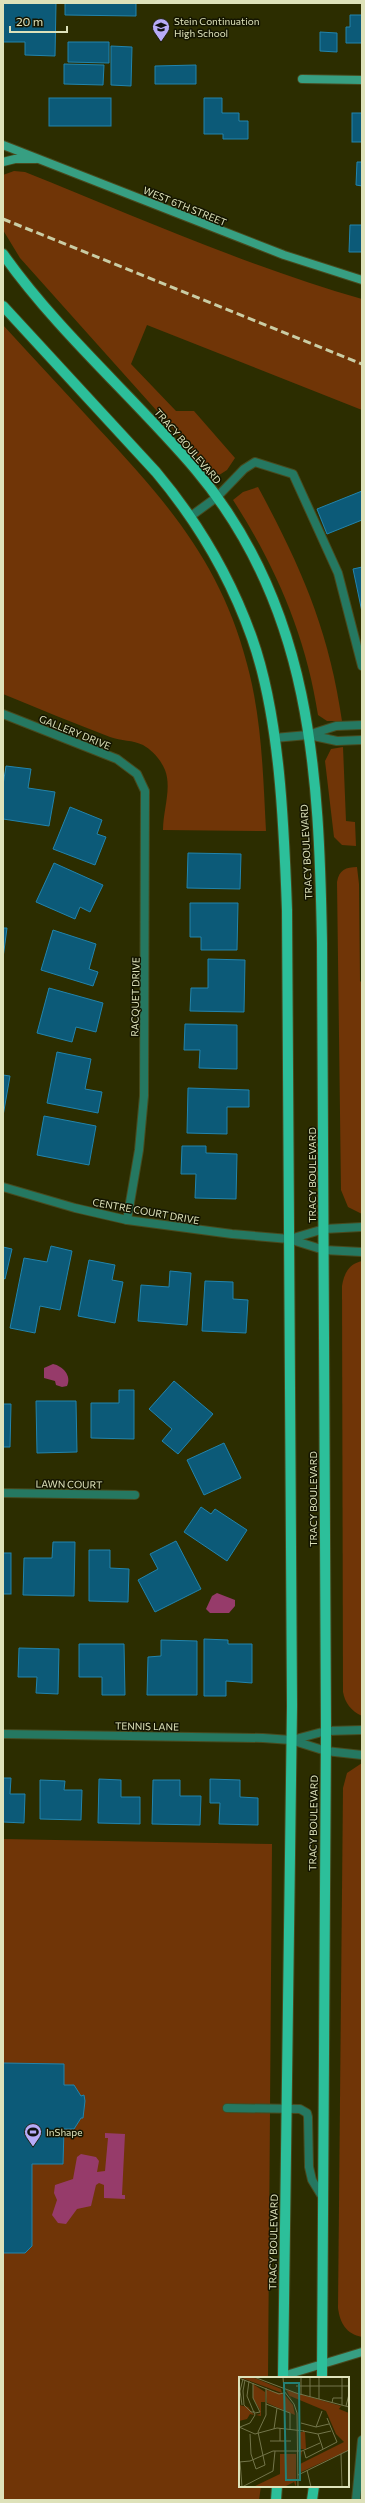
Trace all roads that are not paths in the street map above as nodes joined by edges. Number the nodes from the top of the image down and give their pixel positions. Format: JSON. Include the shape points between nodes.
{"nodes":[{"id":1,"x":302,"y":79,"type":"dead end"},
{"id":2,"x":362,"y":80,"type":"edge"},
{"id":3,"x":3,"y":145,"type":"edge"},
{"id":4,"x":40,"y":159,"type":"junction"},
{"id":5,"x":3,"y":162,"type":"edge"},
{"id":6,"x":3,"y":254,"type":"edge"},
{"id":7,"x":362,"y":280,"type":"edge"},
{"id":8,"x":3,"y":306,"type":"edge"},
{"id":9,"x":217,"y":498,"type":"junction"},
{"id":10,"x":191,"y":516,"type":"junction"},
{"id":11,"x":362,"y":666,"type":"edge"},
{"id":12,"x":3,"y":714,"type":"edge"},
{"id":13,"x":362,"y":725,"type":"edge"},
{"id":14,"x":308,"y":735,"type":"junction"},
{"id":15,"x":274,"y":738,"type":"junction"},
{"id":16,"x":362,"y":740,"type":"edge"},
{"id":17,"x":137,"y":774,"type":"joint"},
{"id":18,"x":3,"y":1187,"type":"edge"},
{"id":19,"x":127,"y":1220,"type":"junction"},
{"id":20,"x":362,"y":1227,"type":"edge"},
{"id":21,"x":324,"y":1229,"type":"junction"},
{"id":22,"x":289,"y":1239,"type":"junction"},
{"id":23,"x":324,"y":1250,"type":"junction"},
{"id":24,"x":362,"y":1252,"type":"edge"},
{"id":25,"x":3,"y":1493,"type":"edge"},
{"id":26,"x":135,"y":1495,"type":"dead end"},
{"id":27,"x":362,"y":1730,"type":"edge"},
{"id":28,"x":326,"y":1731,"type":"junction"},
{"id":29,"x":3,"y":1734,"type":"edge"},
{"id":30,"x":291,"y":1740,"type":"junction"},
{"id":31,"x":326,"y":1751,"type":"junction"},
{"id":32,"x":362,"y":1755,"type":"edge"},
{"id":33,"x":226,"y":2108,"type":"dead end"},
{"id":34,"x":286,"y":2108,"type":"junction"},
{"id":35,"x":323,"y":2198,"type":"junction"},
{"id":36,"x":362,"y":2352,"type":"edge"},
{"id":37,"x":322,"y":2365,"type":"junction"},
{"id":38,"x":283,"y":2377,"type":"edge"},
{"id":39,"x":322,"y":2377,"type":"edge"},
{"id":40,"x":362,"y":2440,"type":"edge"},
{"id":41,"x":277,"y":2487,"type":"edge"},
{"id":42,"x":314,"y":2487,"type":"edge"},
{"id":43,"x":276,"y":2500,"type":"edge"},
{"id":44,"x":312,"y":2500,"type":"edge"},
{"id":45,"x":356,"y":2500,"type":"edge"}],
"edges":[{"from":1,"to":2,"type":"street"},
{"from":3,"to":4,"type":"street","name":"WEST 6TH STREET"},
{"from":4,"to":5,"type":"street","via":[[14,159]]},
{"from":4,"to":7,"type":"street","name":"WEST 6TH STREET","via":[[284,255]]},
{"from":6,"to":9,"type":"main road","name":"TRACY BOULEVARD","via":[[40,301],[175,446]]},
{"from":8,"to":10,"type":"main road","name":"TRACY BOULEVARD","via":[[156,472]]},
{"from":9,"to":10,"type":"street"},
{"from":9,"to":11,"type":"street","via":[[255,462],[293,474],[338,573]]},
{"from":9,"to":14,"type":"main road","name":"TRACY BOULEVARD","via":[[247,545],[276,604],[295,664]]},
{"from":10,"to":15,"type":"main road","name":"TRACY BOULEVARD","via":[[225,572],[253,639],[263,675]]},
{"from":12,"to":17,"type":"street","name":"GALLERY DRIVE","via":[[117,759]]},
{"from":13,"to":14,"type":"street","via":[[336,726]]},
{"from":14,"to":15,"type":"street"},
{"from":14,"to":16,"type":"street","via":[[337,741]]},
{"from":14,"to":21,"type":"main road","name":"TRACY BOULEVARD","via":[[321,882]]},
{"from":15,"to":22,"type":"main road","name":"TRACY BOULEVARD","via":[[286,902]]},
{"from":17,"to":19,"type":"street","name":"RACQUET DRIVE","via":[[145,791],[147,814],[144,1096],[139,1150]]},
{"from":18,"to":19,"type":"street","name":"CENTRE COURT DRIVE"},
{"from":19,"to":22,"type":"street","name":"CENTRE COURT DRIVE"},
{"from":20,"to":21,"type":"street","name":"CENTRE COURT DRIVE"},
{"from":21,"to":22,"type":"street","name":"CENTRE COURT DRIVE"},
{"from":21,"to":23,"type":"main road","name":"TRACY BOULEVARD"},
{"from":22,"to":23,"type":"street","name":"CENTRE COURT DRIVE"},
{"from":22,"to":30,"type":"main road","name":"TRACY BOULEVARD"},
{"from":23,"to":24,"type":"street","name":"CENTRE COURT DRIVE"},
{"from":23,"to":28,"type":"main road","name":"TRACY BOULEVARD"},
{"from":25,"to":26,"type":"street","name":"LAWN COURT"},
{"from":27,"to":28,"type":"street","name":"TENNIS LANE"},
{"from":28,"to":30,"type":"street","name":"TENNIS LANE"},
{"from":28,"to":31,"type":"main road","name":"TRACY BOULEVARD"},
{"from":29,"to":30,"type":"street","name":"TENNIS LANE"},
{"from":30,"to":31,"type":"street","name":"TENNIS LANE"},
{"from":30,"to":34,"type":"main road","name":"TRACY BOULEVARD"},
{"from":31,"to":32,"type":"street","name":"TENNIS LANE"},
{"from":31,"to":35,"type":"main road","name":"TRACY BOULEVARD"},
{"from":33,"to":34,"type":"street"},
{"from":34,"to":35,"type":"street","via":[[300,2109],[307,2114],[309,2167],[312,2180]]},
{"from":34,"to":38,"type":"main road","name":"TRACY BOULEVARD"},
{"from":35,"to":37,"type":"main road","name":"TRACY BOULEVARD"},
{"from":36,"to":37,"type":"street"},
{"from":37,"to":38,"type":"street"},
{"from":37,"to":39,"type":"main road","name":"TRACY BOULEVARD"},
{"from":40,"to":45,"type":"street"},
{"from":41,"to":43,"type":"main road"},
{"from":42,"to":44,"type":"main road"}]}
